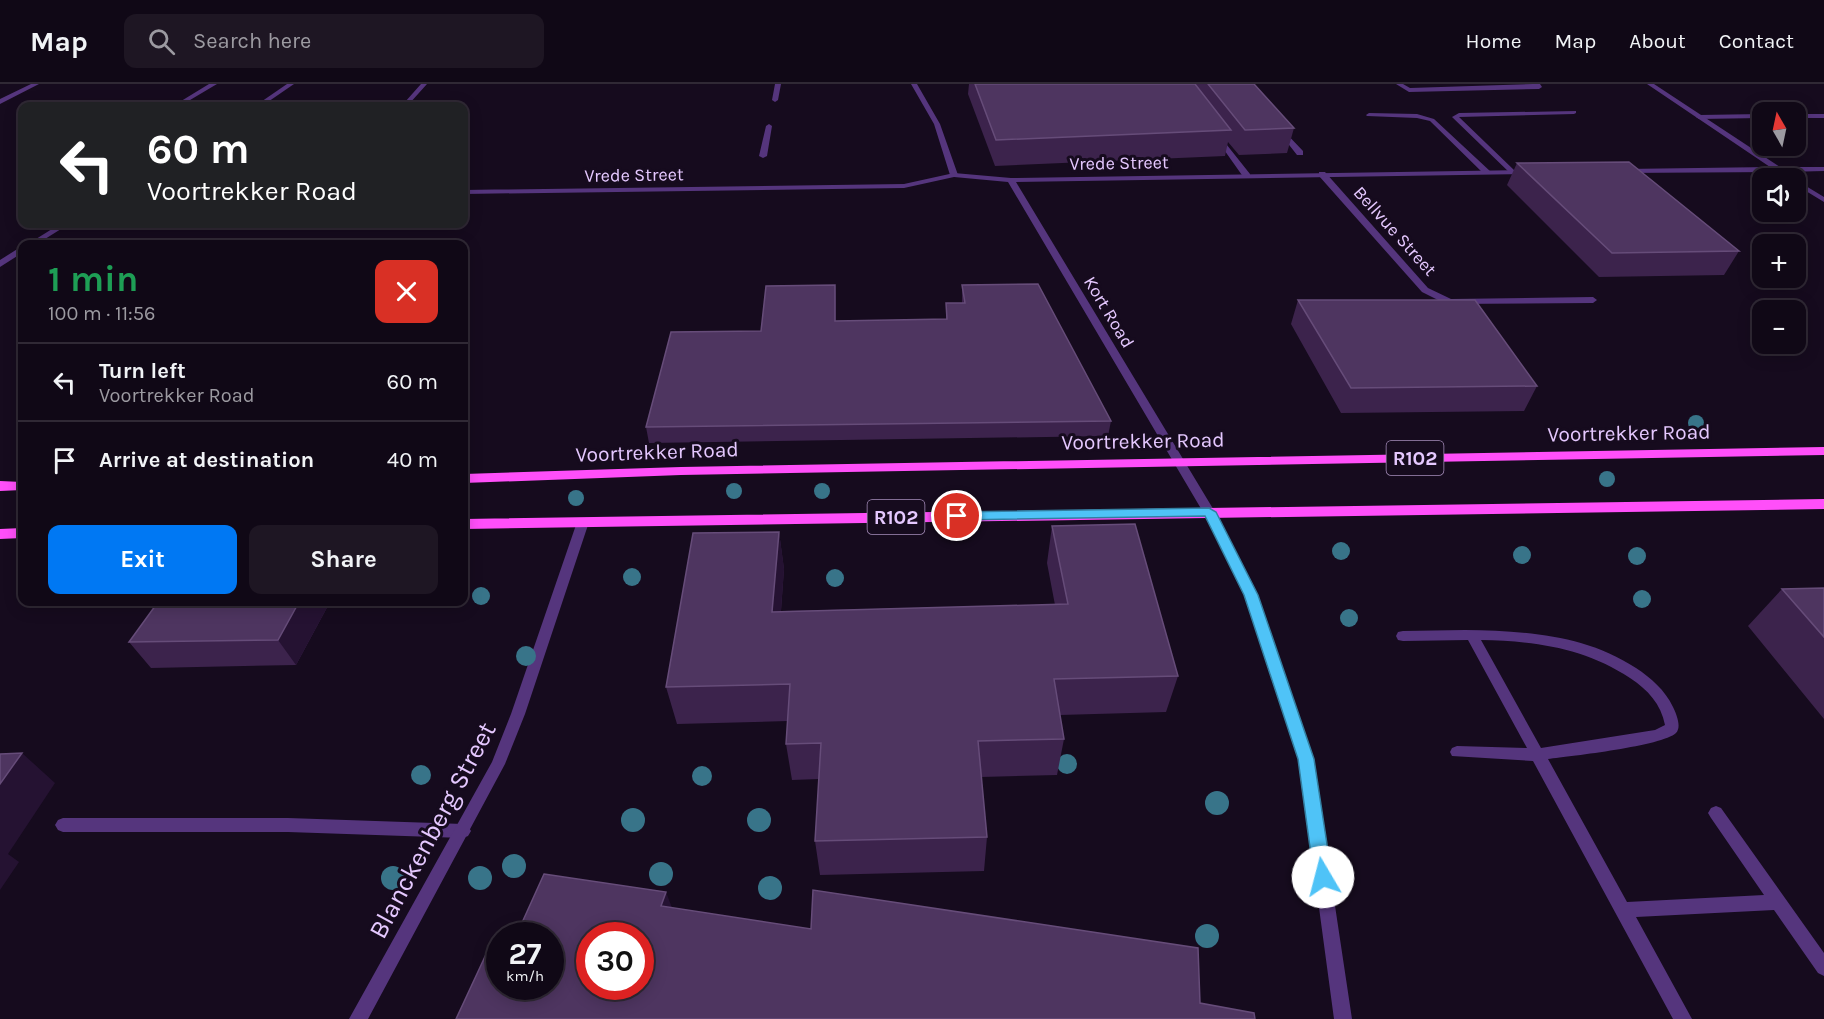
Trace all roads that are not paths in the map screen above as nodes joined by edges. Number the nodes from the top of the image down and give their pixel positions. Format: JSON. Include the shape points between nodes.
{"nodes":[{"id":1,"x":36,"y":84,"type":"edge"},
{"id":2,"x":214,"y":84,"type":"edge"},
{"id":3,"x":291,"y":84,"type":"edge"},
{"id":4,"x":424,"y":84,"type":"edge"},
{"id":5,"x":778,"y":84,"type":"edge"},
{"id":6,"x":914,"y":84,"type":"edge"},
{"id":7,"x":1399,"y":84,"type":"edge"},
{"id":8,"x":1536,"y":84,"type":"edge"},
{"id":9,"x":1650,"y":84,"type":"edge"},
{"id":10,"x":775,"y":99,"type":"dead end"},
{"id":11,"x":0,"y":102,"type":"edge"},
{"id":12,"x":183,"y":102,"type":"edge"},
{"id":13,"x":264,"y":102,"type":"edge"},
{"id":14,"x":408,"y":102,"type":"edge"},
{"id":15,"x":1574,"y":112,"type":"dead end"},
{"id":16,"x":1368,"y":115,"type":"dead end"},
{"id":17,"x":1752,"y":116,"type":"edge"},
{"id":18,"x":1806,"y":116,"type":"edge"},
{"id":19,"x":1824,"y":116,"type":"edge"},
{"id":20,"x":1699,"y":117,"type":"junction"},
{"id":21,"x":1275,"y":125,"type":"edge"},
{"id":22,"x":769,"y":126,"type":"dead end"},
{"id":23,"x":1211,"y":127,"type":"edge"},
{"id":24,"x":1300,"y":153,"type":"dead end"},
{"id":25,"x":763,"y":156,"type":"dead end"},
{"id":26,"x":1775,"y":168,"type":"edge"},
{"id":27,"x":1752,"y":169,"type":"edge"},
{"id":28,"x":1806,"y":169,"type":"edge"},
{"id":29,"x":1824,"y":169,"type":"edge"},
{"id":30,"x":1615,"y":171,"type":"edge"},
{"id":31,"x":1487,"y":172,"type":"junction"},
{"id":32,"x":1511,"y":172,"type":"junction"},
{"id":33,"x":1534,"y":172,"type":"edge"},
{"id":34,"x":1322,"y":174,"type":"junction"},
{"id":35,"x":954,"y":175,"type":"junction"},
{"id":36,"x":1247,"y":176,"type":"junction"},
{"id":37,"x":1011,"y":180,"type":"junction"},
{"id":38,"x":1806,"y":189,"type":"edge"},
{"id":39,"x":468,"y":192,"type":"edge"},
{"id":40,"x":1824,"y":201,"type":"edge"},
{"id":41,"x":59,"y":228,"type":"edge"},
{"id":42,"x":39,"y":240,"type":"edge"},
{"id":43,"x":18,"y":253,"type":"edge"},
{"id":44,"x":0,"y":264,"type":"edge"},
{"id":45,"x":1593,"y":300,"type":"dead end"},
{"id":46,"x":1824,"y":451,"type":"edge"},
{"id":47,"x":1178,"y":461,"type":"junction"},
{"id":48,"x":468,"y":479,"type":"edge"},
{"id":49,"x":0,"y":486,"type":"edge"},
{"id":50,"x":18,"y":486,"type":"edge"},
{"id":51,"x":1824,"y":504,"type":"edge"},
{"id":52,"x":1209,"y":512,"type":"junction"},
{"id":53,"x":583,"y":522,"type":"junction"},
{"id":54,"x":468,"y":524,"type":"edge"},
{"id":55,"x":18,"y":533,"type":"edge"},
{"id":56,"x":0,"y":534,"type":"edge"},
{"id":57,"x":1403,"y":636,"type":"dead end"},
{"id":58,"x":1472,"y":636,"type":"junction"},
{"id":59,"x":1457,"y":752,"type":"dead end"},
{"id":60,"x":1536,"y":755,"type":"junction"},
{"id":61,"x":1716,"y":813,"type":"dead end"},
{"id":62,"x":63,"y":825,"type":"dead end"},
{"id":63,"x":463,"y":831,"type":"junction"},
{"id":64,"x":1778,"y":902,"type":"junction"},
{"id":65,"x":1623,"y":910,"type":"junction"},
{"id":66,"x":1824,"y":968,"type":"edge"},
{"id":67,"x":358,"y":1019,"type":"edge"},
{"id":68,"x":1343,"y":1019,"type":"edge"},
{"id":69,"x":1683,"y":1019,"type":"edge"}],
"edges":[{"from":1,"to":11,"type":"street"},
{"from":2,"to":12,"type":"street"},
{"from":3,"to":13,"type":"street"},
{"from":4,"to":14,"type":"street"},
{"from":5,"to":10,"type":"street"},
{"from":6,"to":35,"type":"street","via":[[937,124]]},
{"from":7,"to":8,"type":"street","via":[[1409,90],[1539,87]]},
{"from":9,"to":20,"type":"street"},
{"from":15,"to":32,"type":"street","via":[[1457,116]]},
{"from":16,"to":31,"type":"street","via":[[1432,120]]},
{"from":17,"to":20,"type":"street"},
{"from":18,"to":19,"type":"street"},
{"from":20,"to":26,"type":"street"},
{"from":21,"to":24,"type":"street"},
{"from":22,"to":25,"type":"street"},
{"from":23,"to":36,"type":"street"},
{"from":27,"to":30,"type":"street"},
{"from":28,"to":29,"type":"street"},
{"from":31,"to":32,"type":"street","name":"Vrede Street"},
{"from":31,"to":34,"type":"street","name":"Vrede Street"},
{"from":32,"to":33,"type":"street","name":"Vrede Street"},
{"from":34,"to":36,"type":"street","name":"Vrede Street"},
{"from":34,"to":45,"type":"street","name":"Bellvue Street","via":[[1425,290],[1440,299]]},
{"from":35,"to":37,"type":"street","name":"Vrede Street"},
{"from":35,"to":39,"type":"street","name":"Vrede Street","via":[[904,186]]},
{"from":36,"to":37,"type":"street","name":"Vrede Street"},
{"from":37,"to":47,"type":"street","name":"Kort Road"},
{"from":38,"to":40,"type":"street"},
{"from":41,"to":42,"type":"street"},
{"from":43,"to":44,"type":"street"},
{"from":46,"to":47,"type":"main road","name":"Voortrekker Road","number":"R102"},
{"from":47,"to":48,"type":"main road","name":"Voortrekker Road","number":"R102"},
{"from":47,"to":52,"type":"street","name":"Kort Road"},
{"from":49,"to":50,"type":"main road"},
{"from":51,"to":52,"type":"main road","number":"R102"},
{"from":52,"to":53,"type":"main road","number":"R102"},
{"from":52,"to":68,"type":"street","name":"Kort Road","via":[[1251,595],[1306,759]]},
{"from":53,"to":54,"type":"main road","number":"R102"},
{"from":53,"to":63,"type":"street","name":"Blanckenberg Street","via":[[518,714],[498,764]]},
{"from":55,"to":56,"type":"main road"},
{"from":57,"to":58,"type":"street"},
{"from":58,"to":60,"type":"street"},
{"from":58,"to":60,"type":"street","via":[[1534,638],[1591,650],[1632,671],[1668,706],[1672,728],[1658,736]]},
{"from":59,"to":60,"type":"street"},
{"from":60,"to":65,"type":"street"},
{"from":61,"to":64,"type":"street"},
{"from":62,"to":63,"type":"street","via":[[288,825]]},
{"from":63,"to":67,"type":"street","name":"Blanckenberg Street"},
{"from":64,"to":65,"type":"street"},
{"from":64,"to":66,"type":"street"},
{"from":65,"to":69,"type":"street"}]}
